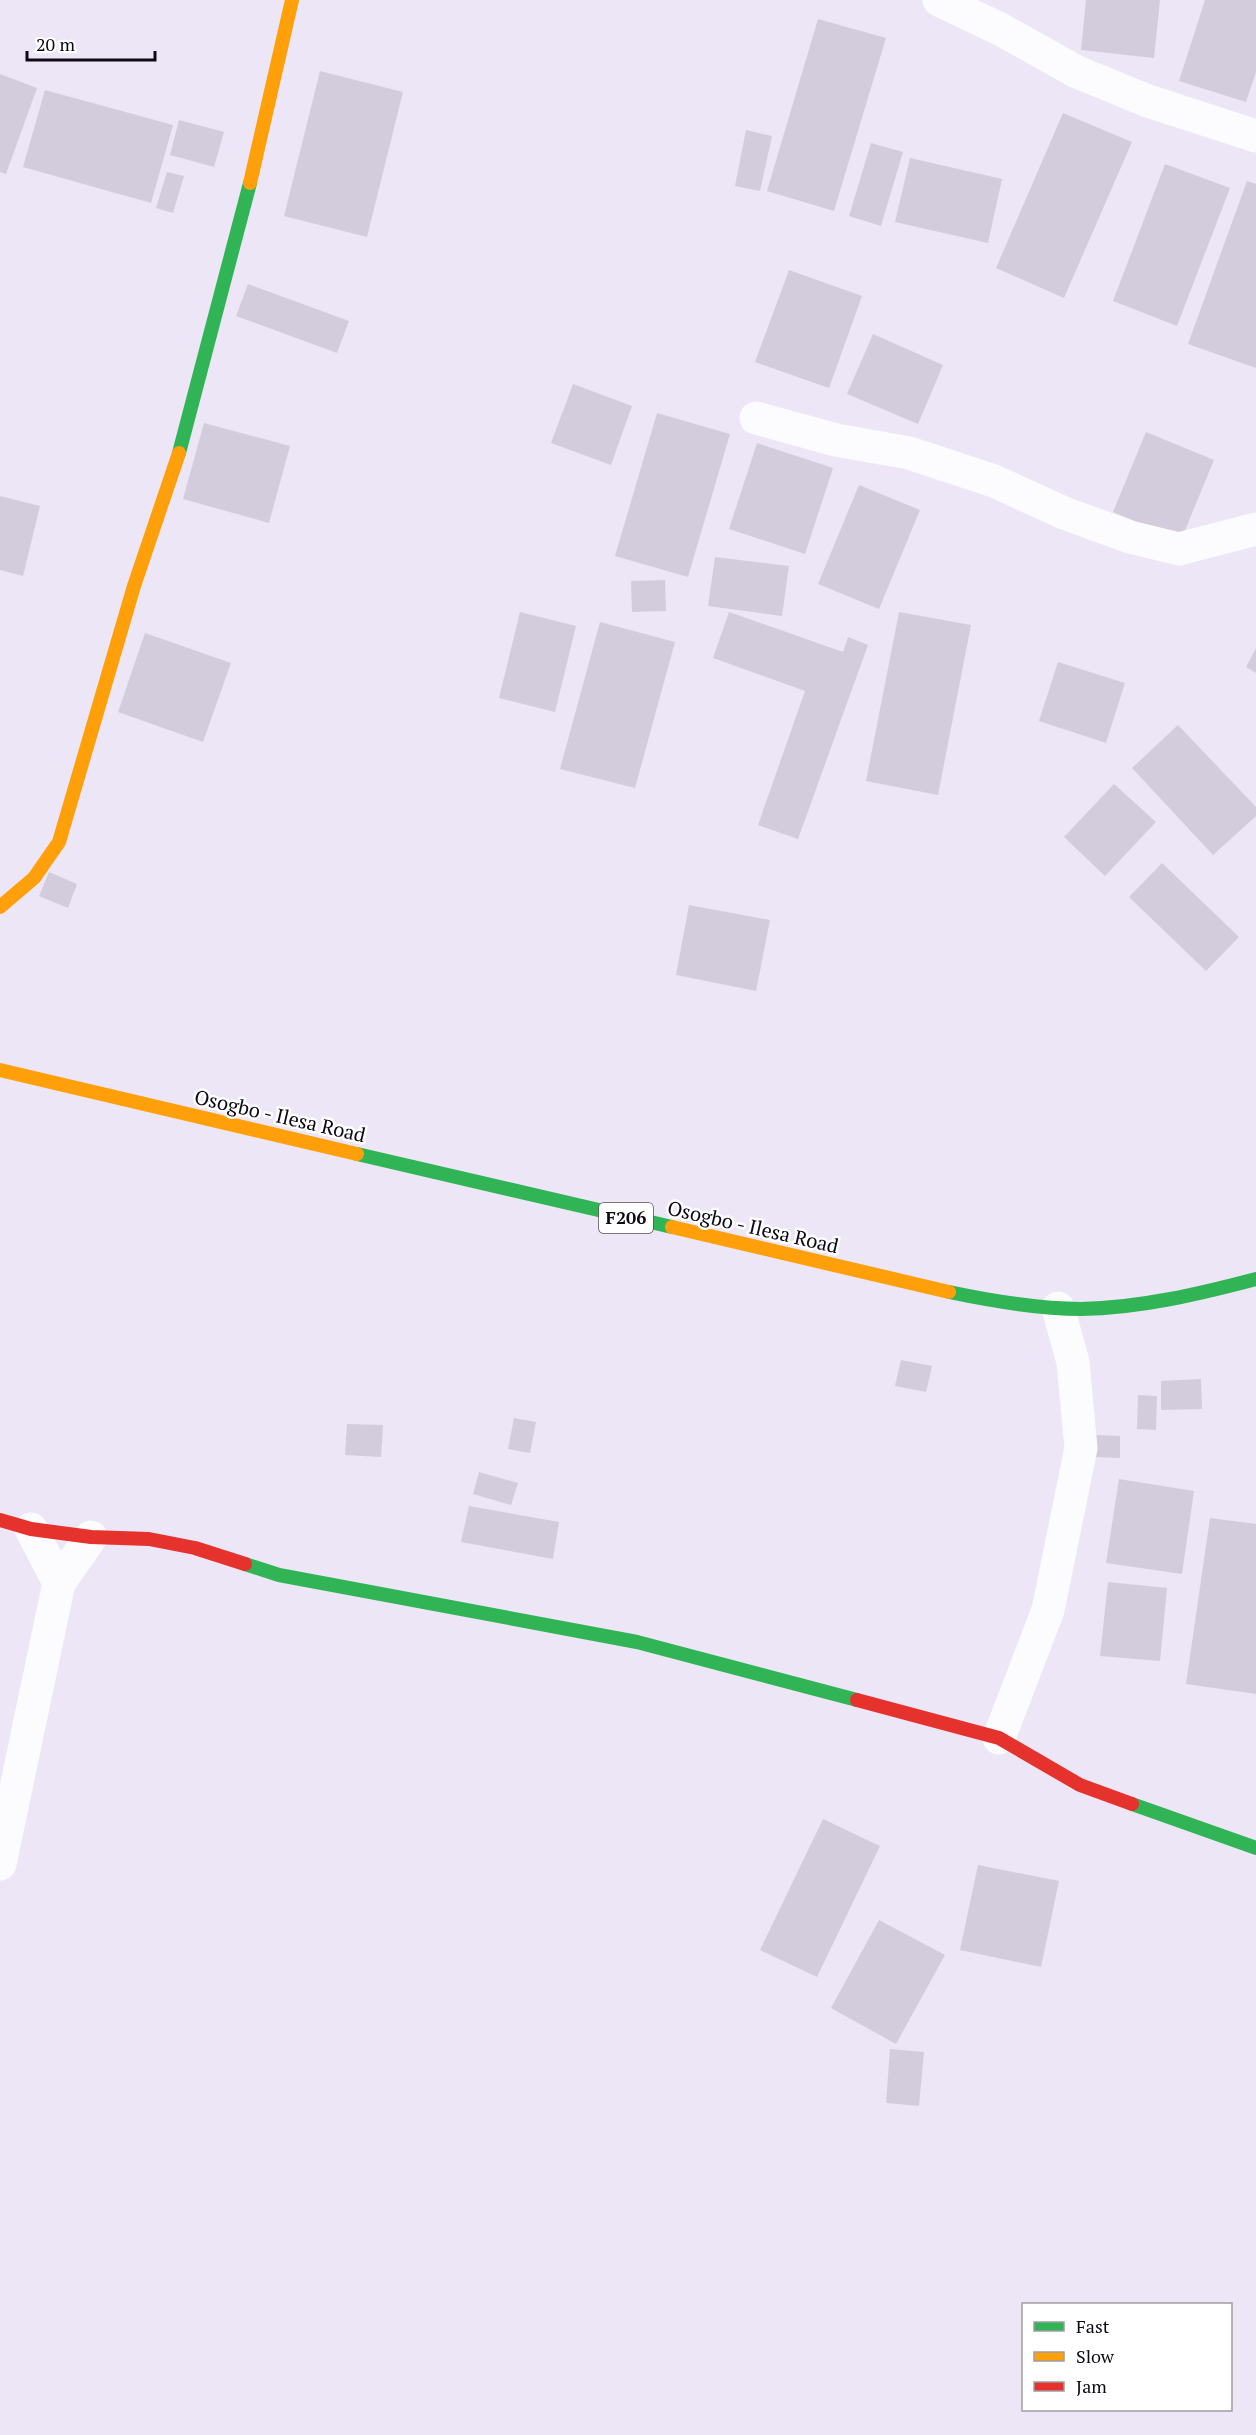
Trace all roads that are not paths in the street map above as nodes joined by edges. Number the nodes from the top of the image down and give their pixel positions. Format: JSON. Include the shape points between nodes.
{"nodes":[{"id":1,"x":292,"y":0,"type":"edge"},
{"id":2,"x":939,"y":0,"type":"edge"},
{"id":3,"x":1256,"y":136,"type":"edge"},
{"id":4,"x":756,"y":418,"type":"dead end"},
{"id":5,"x":1256,"y":529,"type":"edge"},
{"id":6,"x":0,"y":907,"type":"edge"},
{"id":7,"x":0,"y":1070,"type":"edge"},
{"id":8,"x":1256,"y":1279,"type":"edge"},
{"id":9,"x":1058,"y":1308,"type":"junction"},
{"id":10,"x":0,"y":1520,"type":"edge"},
{"id":11,"x":31,"y":1529,"type":"junction"},
{"id":12,"x":91,"y":1537,"type":"junction"},
{"id":13,"x":58,"y":1583,"type":"junction"},
{"id":14,"x":999,"y":1738,"type":"junction"},
{"id":15,"x":1256,"y":1848,"type":"edge"},
{"id":16,"x":0,"y":1864,"type":"edge"}],
"edges":[{"from":1,"to":6,"type":"street","via":[[272,95],[185,436],[134,586],[58,842],[39,874]]},
{"from":2,"to":3,"type":"street","via":[[1077,72],[1148,101]]},
{"from":4,"to":5,"type":"street","via":[[836,440],[909,453],[994,481],[1130,537],[1179,549]]},
{"from":7,"to":9,"type":"street","name":"Osogbo - Ilesa Road","number":"F206","via":[[940,1290]]},
{"from":8,"to":9,"type":"street","name":"Osogbo - Ilesa Road","number":"F206","via":[[1184,1298]]},
{"from":9,"to":14,"type":"street","via":[[1073,1362],[1081,1448],[1048,1610]]},
{"from":10,"to":11,"type":"street"},
{"from":11,"to":12,"type":"street"},
{"from":11,"to":13,"type":"street"},
{"from":12,"to":13,"type":"street"},
{"from":12,"to":14,"type":"street","via":[[160,1541],[279,1575],[637,1642]]},
{"from":13,"to":16,"type":"street"},
{"from":14,"to":15,"type":"street","via":[[1080,1785]]}]}
